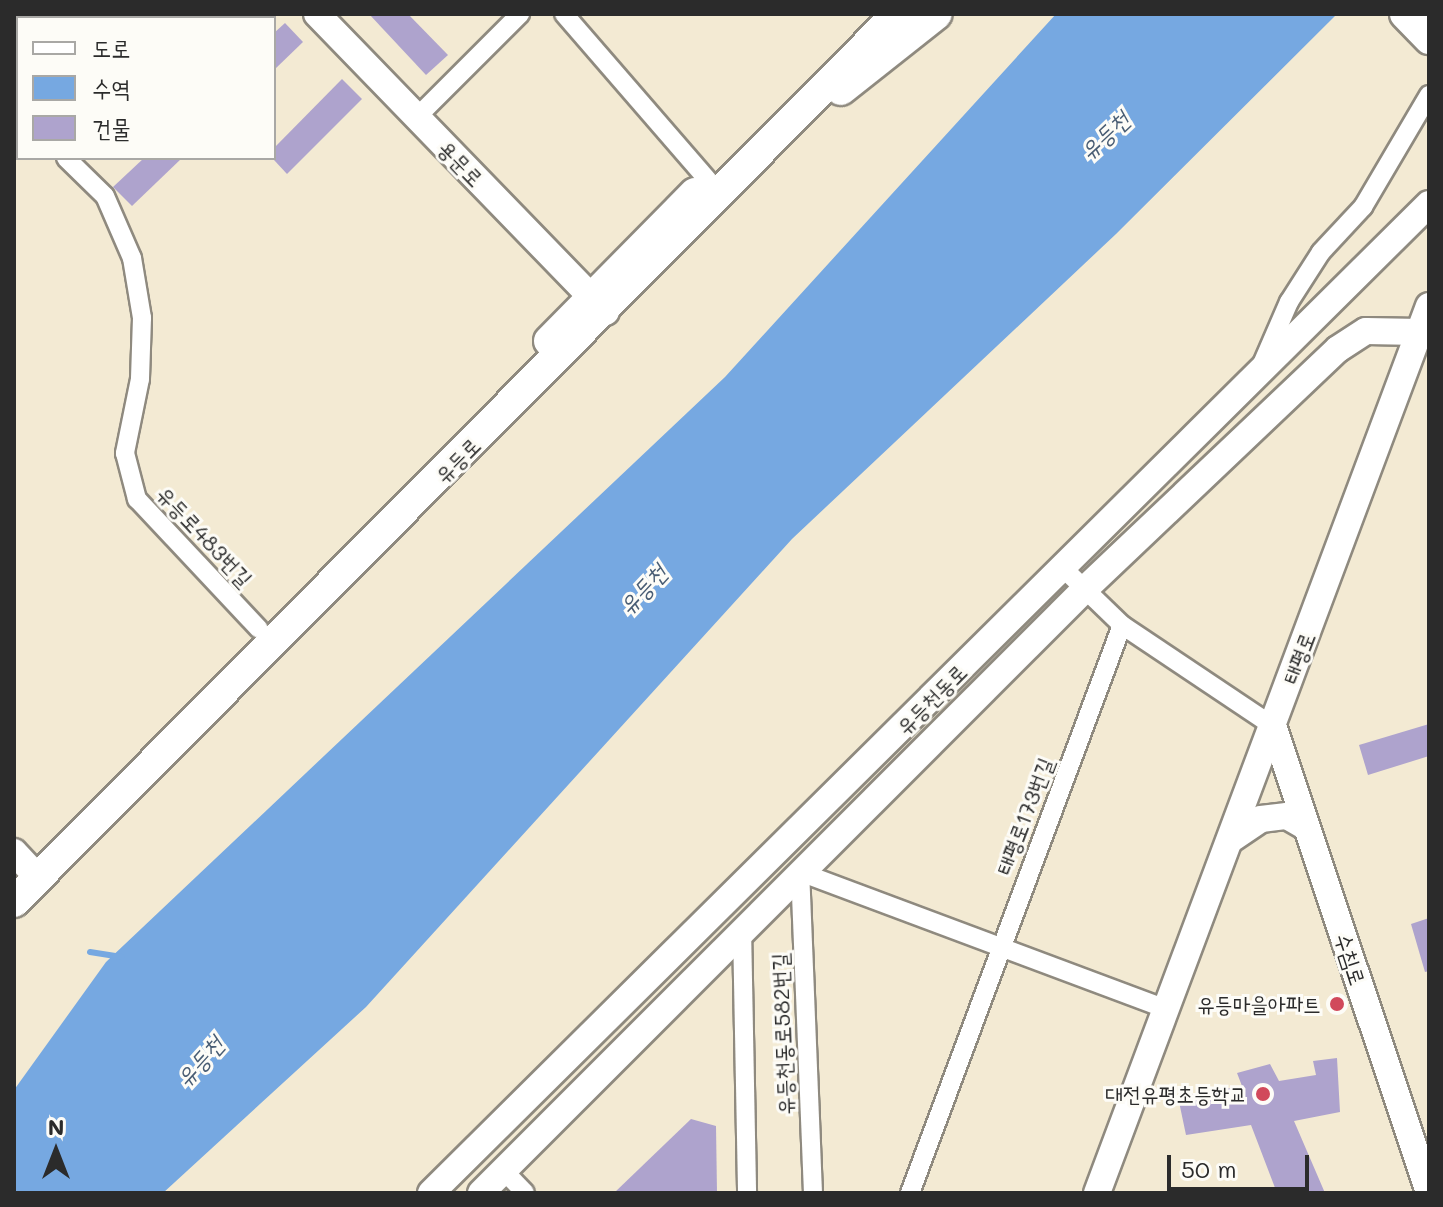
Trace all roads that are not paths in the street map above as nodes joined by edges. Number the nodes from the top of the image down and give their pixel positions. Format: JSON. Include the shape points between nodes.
{"nodes":[{"id":1,"x":317,"y":14,"type":"edge"},
{"id":2,"x":520,"y":14,"type":"edge"},
{"id":3,"x":564,"y":14,"type":"edge"},
{"id":4,"x":869,"y":14,"type":"edge"},
{"id":5,"x":897,"y":14,"type":"edge"},
{"id":6,"x":937,"y":14,"type":"edge"},
{"id":7,"x":1405,"y":14,"type":"edge"},
{"id":8,"x":1429,"y":39,"type":"edge"},
{"id":9,"x":1429,"y":95,"type":"edge"},
{"id":10,"x":801,"y":113,"type":"junction"},
{"id":11,"x":417,"y":117,"type":"junction"},
{"id":12,"x":68,"y":160,"type":"edge"},
{"id":13,"x":708,"y":180,"type":"junction"},
{"id":14,"x":1429,"y":204,"type":"edge"},
{"id":15,"x":598,"y":304,"type":"junction"},
{"id":16,"x":1429,"y":306,"type":"edge"},
{"id":17,"x":1420,"y":332,"type":"junction"},
{"id":18,"x":1258,"y":374,"type":"junction"},
{"id":19,"x":1063,"y":568,"type":"junction"},
{"id":20,"x":1086,"y":588,"type":"junction"},
{"id":21,"x":1122,"y":625,"type":"junction"},
{"id":22,"x":259,"y":629,"type":"junction"},
{"id":23,"x":1273,"y":726,"type":"junction"},
{"id":24,"x":1306,"y":827,"type":"junction"},
{"id":25,"x":1230,"y":840,"type":"junction"},
{"id":26,"x":23,"y":866,"type":"edge"},
{"id":27,"x":800,"y":872,"type":"junction"},
{"id":28,"x":14,"y":902,"type":"edge"},
{"id":29,"x":742,"y":928,"type":"junction"},
{"id":30,"x":1000,"y":947,"type":"junction"},
{"id":31,"x":1166,"y":1009,"type":"junction"},
{"id":32,"x":504,"y":1171,"type":"junction"},
{"id":33,"x":431,"y":1193,"type":"edge"},
{"id":34,"x":481,"y":1193,"type":"edge"},
{"id":35,"x":525,"y":1193,"type":"edge"},
{"id":36,"x":747,"y":1193,"type":"edge"},
{"id":37,"x":813,"y":1193,"type":"edge"},
{"id":38,"x":910,"y":1193,"type":"edge"},
{"id":39,"x":1097,"y":1193,"type":"edge"},
{"id":40,"x":1429,"y":1193,"type":"edge"}],
"edges":[{"from":1,"to":11,"type":"main road","name":"용문로"},
{"from":2,"to":11,"type":"street"},
{"from":3,"to":13,"type":"street"},
{"from":4,"to":13,"type":"main road","name":"유등로"},
{"from":5,"to":10,"type":"main road","name":"유등로"},
{"from":6,"to":10,"type":"main road","via":[[861,79]]},
{"from":7,"to":8,"type":"main road"},
{"from":9,"to":18,"type":"street","via":[[1363,207],[1321,252],[1289,302]]},
{"from":10,"to":15,"type":"main road","name":"유등로"},
{"from":11,"to":15,"type":"main road","name":"용문로"},
{"from":12,"to":22,"type":"street","name":"유등로483번길","via":[[105,196],[132,258],[142,318],[140,379],[125,453],[137,499]]},
{"from":13,"to":15,"type":"main road","name":"유등로"},
{"from":14,"to":18,"type":"main road","name":"유등천동로"},
{"from":15,"to":22,"type":"main road","name":"유등로"},
{"from":15,"to":26,"type":"main road","name":"유등로"},
{"from":16,"to":17,"type":"main road","name":"태평로"},
{"from":17,"to":20,"type":"main road","name":"유등천동로","via":[[1366,331],[1338,349]]},
{"from":17,"to":23,"type":"main road","name":"태평로"},
{"from":18,"to":19,"type":"main road","name":"유등천동로"},
{"from":19,"to":20,"type":"street"},
{"from":19,"to":33,"type":"main road","name":"유등천동로"},
{"from":20,"to":21,"type":"street"},
{"from":20,"to":27,"type":"main road","name":"유등천동로"},
{"from":21,"to":23,"type":"street"},
{"from":21,"to":30,"type":"street","name":"태평로173번길"},
{"from":22,"to":26,"type":"main road","name":"유등로"},
{"from":23,"to":24,"type":"main road","name":"수침로"},
{"from":23,"to":25,"type":"main road","name":"태평로"},
{"from":24,"to":25,"type":"main road","via":[[1287,816],[1261,819]]},
{"from":24,"to":40,"type":"main road","name":"수침로"},
{"from":25,"to":31,"type":"main road","name":"태평로"},
{"from":26,"to":28,"type":"main road","name":"유등로"},
{"from":27,"to":29,"type":"main road","name":"유등천동로"},
{"from":27,"to":30,"type":"street"},
{"from":27,"to":37,"type":"street","name":"유등천동로582번길"},
{"from":29,"to":32,"type":"main road","name":"유등천동로"},
{"from":29,"to":36,"type":"street"},
{"from":30,"to":31,"type":"street"},
{"from":30,"to":38,"type":"street","name":"태평로173번길"},
{"from":31,"to":39,"type":"main road","name":"태평로"},
{"from":32,"to":34,"type":"main road","name":"유등천동로"},
{"from":32,"to":35,"type":"street"}]}
